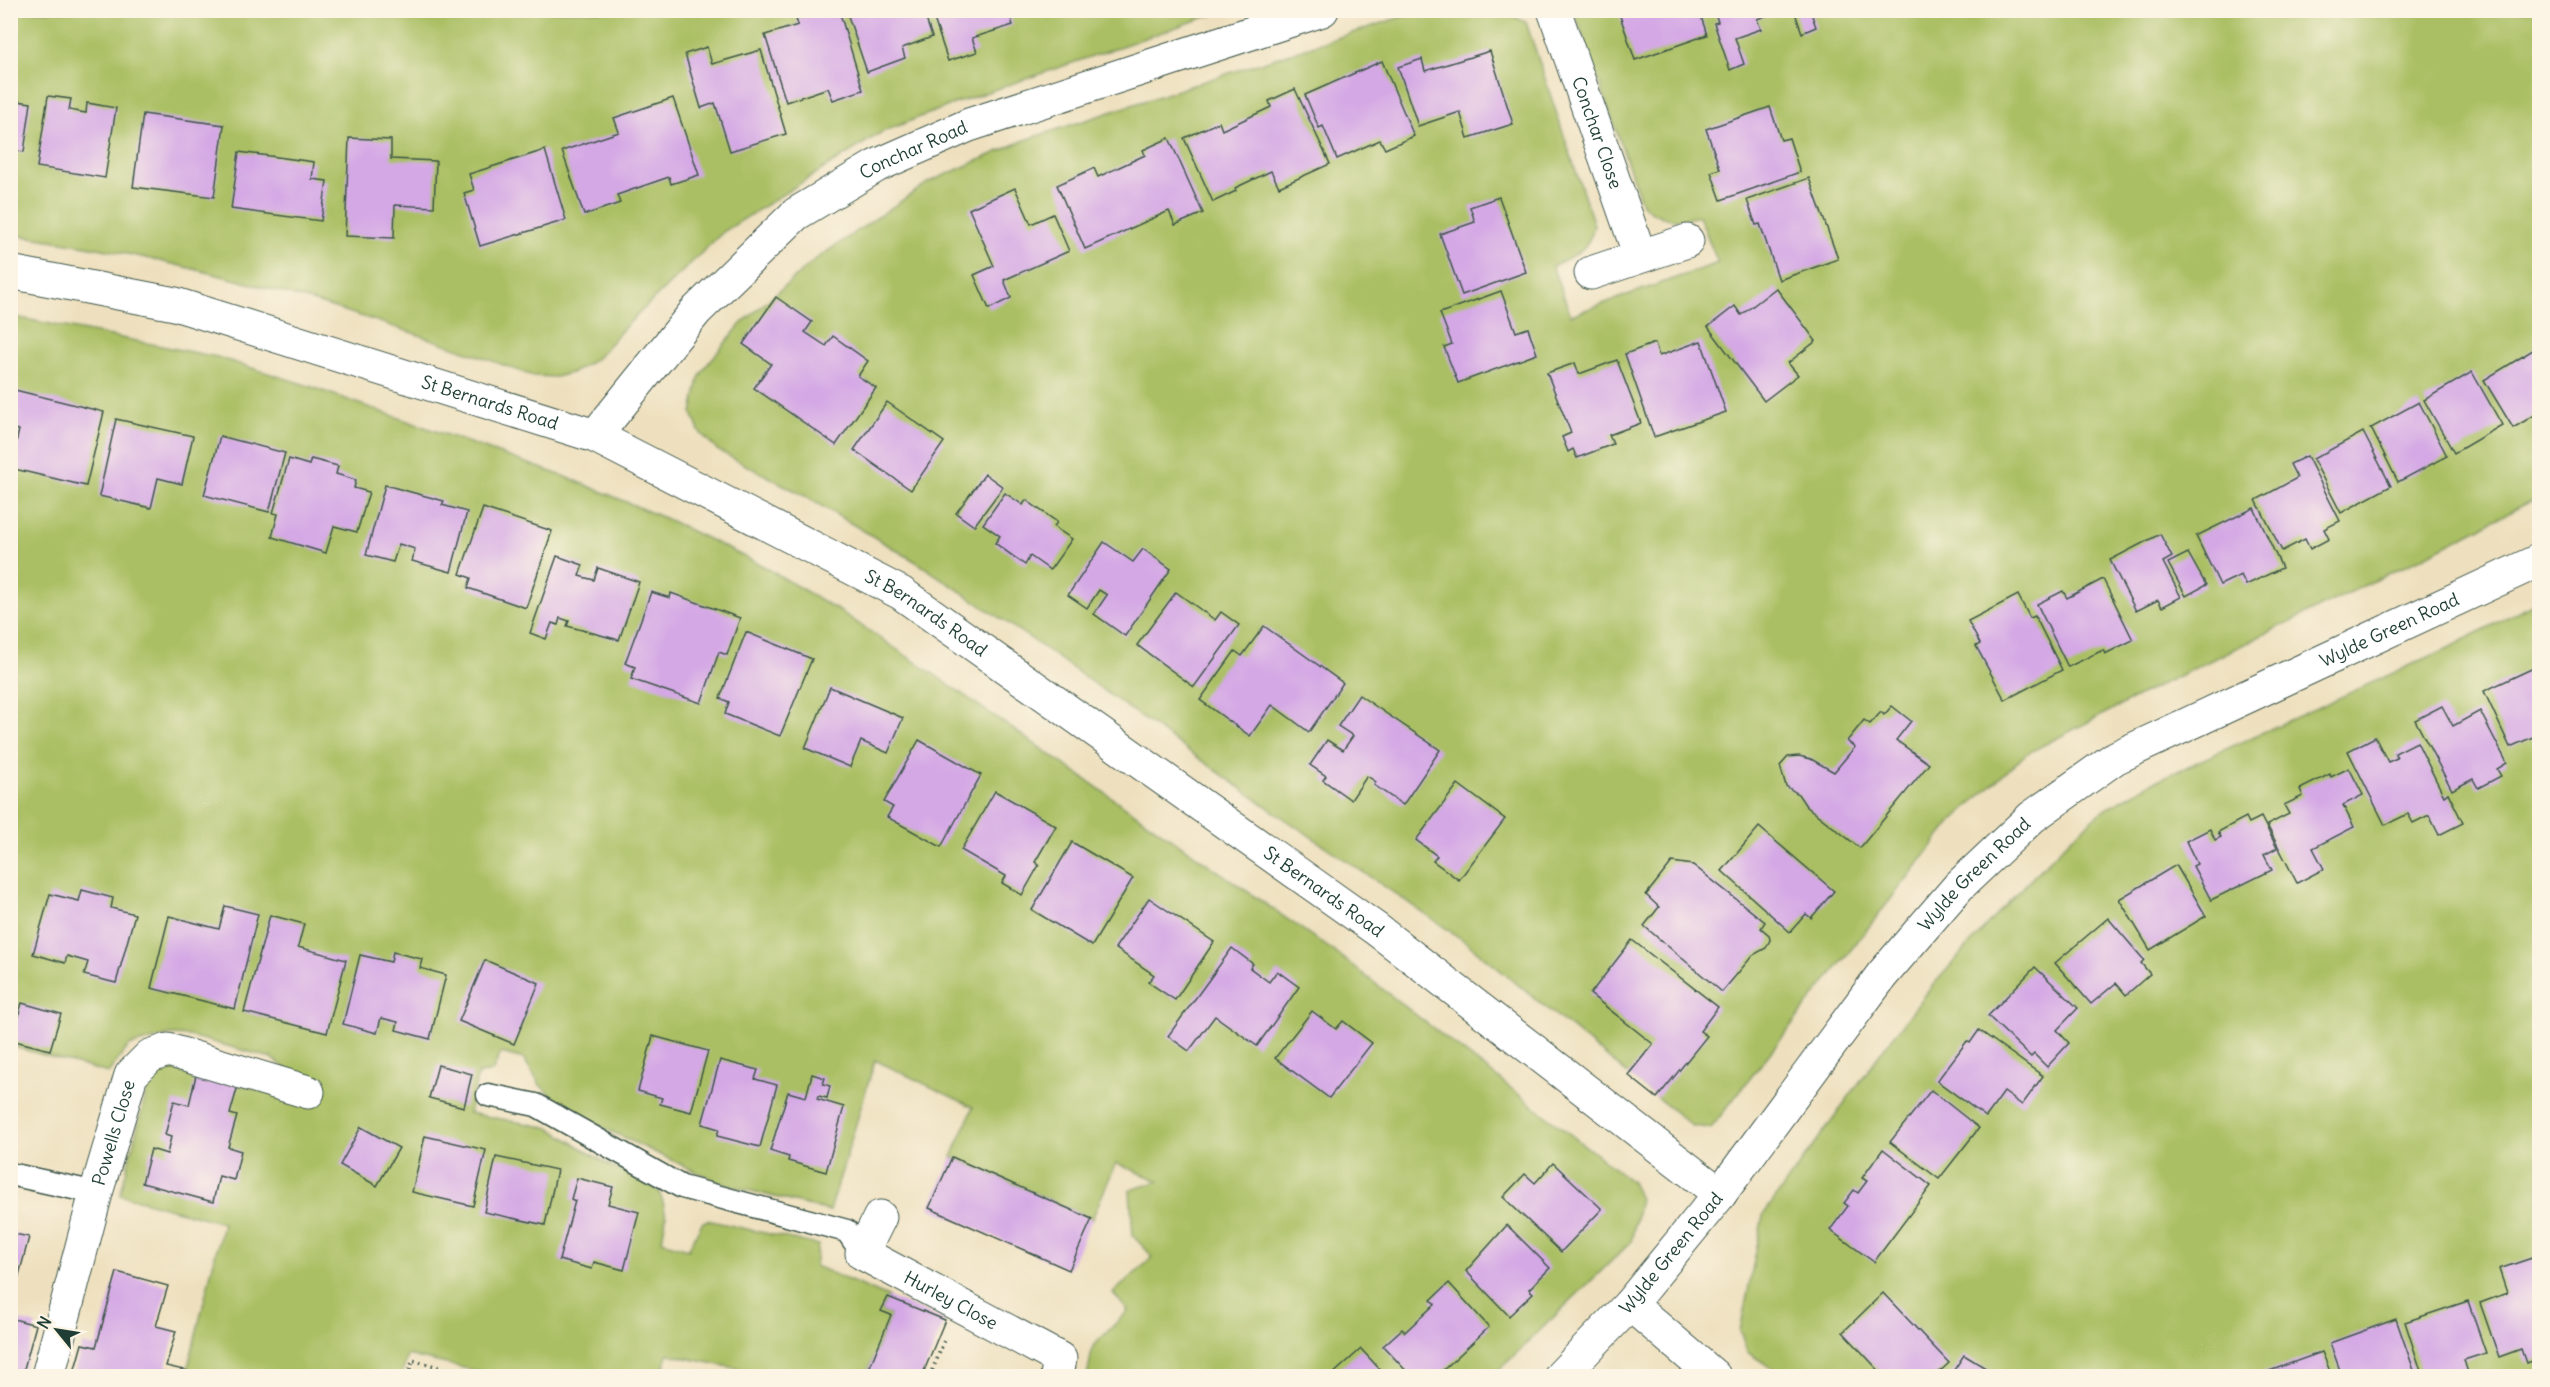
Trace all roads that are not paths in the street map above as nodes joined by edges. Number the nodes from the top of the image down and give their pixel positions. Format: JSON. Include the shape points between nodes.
{"nodes":[{"id":1,"x":1322,"y":10,"type":"edge"},
{"id":2,"x":1554,"y":10,"type":"edge"},
{"id":3,"x":1687,"y":241,"type":"dead end"},
{"id":4,"x":1640,"y":256,"type":"junction"},
{"id":5,"x":10,"y":272,"type":"edge"},
{"id":6,"x":1591,"y":273,"type":"dead end"},
{"id":7,"x":595,"y":436,"type":"junction"},
{"id":8,"x":2540,"y":560,"type":"edge"},
{"id":9,"x":308,"y":1092,"type":"dead end"},
{"id":10,"x":488,"y":1095,"type":"dead end"},
{"id":11,"x":10,"y":1174,"type":"edge"},
{"id":12,"x":96,"y":1193,"type":"junction"},
{"id":13,"x":1720,"y":1194,"type":"junction"},
{"id":14,"x":880,"y":1217,"type":"dead end"},
{"id":15,"x":862,"y":1253,"type":"junction"},
{"id":16,"x":1630,"y":1304,"type":"junction"},
{"id":17,"x":48,"y":1377,"type":"edge"},
{"id":18,"x":1057,"y":1377,"type":"edge"},
{"id":19,"x":1561,"y":1377,"type":"edge"},
{"id":20,"x":1714,"y":1377,"type":"edge"}],
"edges":[{"from":1,"to":7,"type":"street","name":"Conchar Road","via":[[969,125],[866,172],[796,214],[704,303]]},
{"from":2,"to":4,"type":"street","name":"Conchar Close"},
{"from":3,"to":4,"type":"street"},
{"from":4,"to":6,"type":"street"},
{"from":5,"to":7,"type":"street","name":"St Bernards Road","via":[[175,304]]},
{"from":7,"to":13,"type":"street","name":"St Bernards Road","via":[[901,593],[1376,929]]},
{"from":8,"to":13,"type":"street","name":"Wylde Green Road","via":[[2115,759],[2032,817],[1959,886],[1882,975]]},
{"from":9,"to":12,"type":"street","name":"Powells Close","via":[[168,1050],[150,1056],[130,1075]]},
{"from":10,"to":15,"type":"lane","via":[[536,1105],[682,1186],[847,1231]]},
{"from":11,"to":12,"type":"lane"},
{"from":12,"to":17,"type":"street","name":"Powells Close"},
{"from":13,"to":16,"type":"street","name":"Wylde Green Road"},
{"from":14,"to":15,"type":"street"},
{"from":15,"to":18,"type":"street","name":"Hurley Close","via":[[1060,1359]]},
{"from":16,"to":19,"type":"street","name":"Wylde Green Road"},
{"from":16,"to":20,"type":"street"}]}
